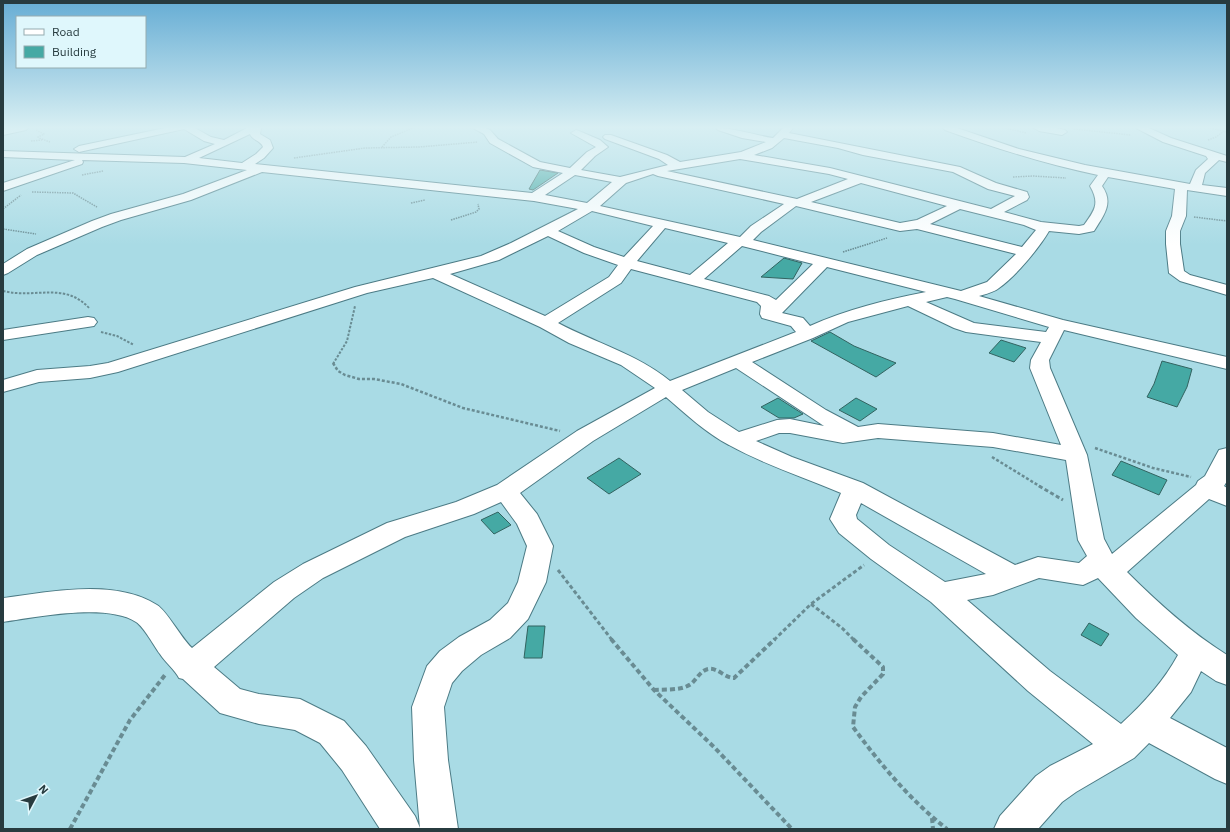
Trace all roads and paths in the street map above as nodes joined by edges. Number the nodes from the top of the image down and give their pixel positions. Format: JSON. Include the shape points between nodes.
{"nodes":[{"id":1,"x":63,"y":167,"type":"edge"},
{"id":2,"x":251,"y":167,"type":"edge"},
{"id":3,"x":264,"y":167,"type":"edge"},
{"id":4,"x":546,"y":167,"type":"edge"},
{"id":5,"x":577,"y":167,"type":"edge"},
{"id":6,"x":674,"y":167,"type":"edge"},
{"id":7,"x":809,"y":167,"type":"edge"},
{"id":8,"x":944,"y":167,"type":"edge"},
{"id":9,"x":1073,"y":167,"type":"edge"},
{"id":10,"x":1206,"y":167,"type":"edge"},
{"id":11,"x":260,"y":168,"type":"junction"},
{"id":12,"x":956,"y":169,"type":"junction"},
{"id":13,"x":105,"y":171,"type":"dead end"},
{"id":14,"x":572,"y":172,"type":"junction"},
{"id":15,"x":651,"y":172,"type":"junction"},
{"id":16,"x":913,"y":174,"type":"dead end"},
{"id":17,"x":1102,"y":175,"type":"junction"},
{"id":18,"x":78,"y":176,"type":"dead end"},
{"id":19,"x":899,"y":177,"type":"dead end"},
{"id":20,"x":860,"y":179,"type":"junction"},
{"id":21,"x":620,"y":180,"type":"junction"},
{"id":22,"x":985,"y":182,"type":"junction"},
{"id":23,"x":876,"y":183,"type":"junction"},
{"id":24,"x":3,"y":187,"type":"edge"},
{"id":25,"x":1188,"y":187,"type":"junction"},
{"id":26,"x":470,"y":190,"type":"junction"},
{"id":27,"x":27,"y":192,"type":"dead end"},
{"id":28,"x":1227,"y":192,"type":"edge"},
{"id":29,"x":534,"y":197,"type":"junction"},
{"id":30,"x":796,"y":202,"type":"junction"},
{"id":31,"x":958,"y":205,"type":"junction"},
{"id":32,"x":97,"y":207,"type":"dead end"},
{"id":33,"x":589,"y":207,"type":"junction"},
{"id":34,"x":993,"y":213,"type":"junction"},
{"id":35,"x":1179,"y":216,"type":"junction"},
{"id":36,"x":450,"y":220,"type":"dead end"},
{"id":37,"x":1227,"y":221,"type":"edge"},
{"id":38,"x":663,"y":223,"type":"junction"},
{"id":39,"x":1042,"y":226,"type":"junction"},
{"id":40,"x":913,"y":227,"type":"junction"},
{"id":41,"x":3,"y":229,"type":"edge"},
{"id":42,"x":548,"y":231,"type":"junction"},
{"id":43,"x":42,"y":235,"type":"dead end"},
{"id":44,"x":741,"y":242,"type":"junction"},
{"id":45,"x":1025,"y":252,"type":"junction"},
{"id":46,"x":823,"y":262,"type":"junction"},
{"id":47,"x":627,"y":263,"type":"junction"},
{"id":48,"x":3,"y":270,"type":"edge"},
{"id":49,"x":435,"y":273,"type":"junction"},
{"id":50,"x":692,"y":281,"type":"junction"},
{"id":51,"x":361,"y":290,"type":"junction"},
{"id":52,"x":1227,"y":290,"type":"edge"},
{"id":53,"x":954,"y":295,"type":"junction"},
{"id":54,"x":911,"y":301,"type":"junction"},
{"id":55,"x":770,"y":315,"type":"junction"},
{"id":56,"x":88,"y":322,"type":"dead end"},
{"id":57,"x":546,"y":323,"type":"junction"},
{"id":58,"x":1056,"y":331,"type":"junction"},
{"id":59,"x":807,"y":334,"type":"junction"},
{"id":60,"x":3,"y":335,"type":"edge"},
{"id":61,"x":738,"y":361,"type":"junction"},
{"id":62,"x":1227,"y":363,"type":"edge"},
{"id":63,"x":3,"y":386,"type":"edge"},
{"id":64,"x":667,"y":389,"type":"junction"},
{"id":65,"x":854,"y":434,"type":"junction"},
{"id":66,"x":585,"y":436,"type":"junction"},
{"id":67,"x":961,"y":437,"type":"junction"},
{"id":68,"x":736,"y":440,"type":"junction"},
{"id":69,"x":1072,"y":446,"type":"junction"},
{"id":70,"x":1227,"y":455,"type":"edge"},
{"id":71,"x":854,"y":489,"type":"junction"},
{"id":72,"x":1216,"y":489,"type":"edge"},
{"id":73,"x":505,"y":491,"type":"junction"},
{"id":74,"x":1085,"y":512,"type":"junction"},
{"id":75,"x":540,"y":546,"type":"junction"},
{"id":76,"x":880,"y":552,"type":"junction"},
{"id":77,"x":1106,"y":566,"type":"junction"},
{"id":78,"x":1014,"y":577,"type":"junction"},
{"id":79,"x":941,"y":594,"type":"junction"},
{"id":80,"x":811,"y":604,"type":"junction"},
{"id":81,"x":3,"y":610,"type":"edge"},
{"id":82,"x":1195,"y":650,"type":"junction"},
{"id":83,"x":184,"y":662,"type":"junction"},
{"id":84,"x":1227,"y":671,"type":"edge"},
{"id":85,"x":654,"y":690,"type":"junction"},
{"id":86,"x":1146,"y":723,"type":"junction"},
{"id":87,"x":1122,"y":746,"type":"junction"},
{"id":88,"x":1227,"y":767,"type":"edge"},
{"id":89,"x":932,"y":818,"type":"junction"},
{"id":90,"x":70,"y":829,"type":"edge"},
{"id":91,"x":402,"y":829,"type":"edge"},
{"id":92,"x":439,"y":829,"type":"edge"},
{"id":93,"x":792,"y":829,"type":"edge"},
{"id":94,"x":933,"y":829,"type":"edge"},
{"id":95,"x":947,"y":829,"type":"edge"},
{"id":96,"x":1013,"y":829,"type":"edge"}],
"edges":[{"from":1,"to":24,"type":"street"},
{"from":2,"to":11,"type":"street"},
{"from":3,"to":11,"type":"path"},
{"from":4,"to":14,"type":"street"},
{"from":5,"to":14,"type":"street"},
{"from":6,"to":15,"type":"street"},
{"from":7,"to":20,"type":"street"},
{"from":8,"to":12,"type":"street"},
{"from":9,"to":17,"type":"street"},
{"from":10,"to":25,"type":"street"},
{"from":11,"to":26,"type":"street"},
{"from":11,"to":48,"type":"street","via":[[187,197],[116,216],[32,252]]},
{"from":12,"to":16,"type":"street"},
{"from":12,"to":22,"type":"street"},
{"from":13,"to":18,"type":"path"},
{"from":14,"to":21,"type":"street"},
{"from":14,"to":29,"type":"street"},
{"from":15,"to":21,"type":"street"},
{"from":15,"to":30,"type":"street"},
{"from":17,"to":22,"type":"path","via":[[1059,178],[1021,176]]},
{"from":17,"to":25,"type":"street"},
{"from":17,"to":39,"type":"street","via":[[1096,186],[1103,200],[1089,228],[1079,230]]},
{"from":19,"to":23,"type":"street"},
{"from":20,"to":23,"type":"street"},
{"from":20,"to":30,"type":"street"},
{"from":21,"to":33,"type":"street"},
{"from":22,"to":34,"type":"street","via":[[1023,195]]},
{"from":23,"to":31,"type":"street"},
{"from":25,"to":28,"type":"street"},
{"from":25,"to":35,"type":"street"},
{"from":26,"to":29,"type":"street"},
{"from":26,"to":36,"type":"path","via":[[480,206],[479,209]]},
{"from":27,"to":32,"type":"path","via":[[73,193]]},
{"from":29,"to":33,"type":"street"},
{"from":30,"to":40,"type":"street","via":[[875,222]]},
{"from":30,"to":44,"type":"street"},
{"from":31,"to":34,"type":"street"},
{"from":31,"to":40,"type":"street"},
{"from":33,"to":38,"type":"street"},
{"from":33,"to":42,"type":"street"},
{"from":34,"to":39,"type":"street"},
{"from":35,"to":37,"type":"path"},
{"from":35,"to":52,"type":"street","via":[[1173,231],[1177,273],[1185,278]]},
{"from":38,"to":44,"type":"street"},
{"from":38,"to":47,"type":"street"},
{"from":39,"to":45,"type":"street","via":[[1043,231]]},
{"from":40,"to":45,"type":"street"},
{"from":40,"to":46,"type":"path"},
{"from":41,"to":43,"type":"path"},
{"from":42,"to":47,"type":"street","via":[[589,250]]},
{"from":42,"to":49,"type":"street","via":[[496,256]]},
{"from":44,"to":46,"type":"street"},
{"from":44,"to":50,"type":"street"},
{"from":45,"to":53,"type":"street","via":[[993,285]]},
{"from":46,"to":53,"type":"street"},
{"from":46,"to":55,"type":"street"},
{"from":47,"to":50,"type":"street"},
{"from":47,"to":57,"type":"street","via":[[609,285]]},
{"from":49,"to":51,"type":"street","via":[[394,280]]},
{"from":49,"to":57,"type":"street"},
{"from":50,"to":55,"type":"street","via":[[763,299],[770,304],[767,312]]},
{"from":51,"to":63,"type":"street","via":[[103,370],[37,376]]},
{"from":51,"to":66,"type":"path","via":[[347,341],[333,364],[338,371],[359,378],[401,384],[463,408]]},
{"from":53,"to":54,"type":"street"},
{"from":53,"to":58,"type":"street"},
{"from":54,"to":58,"type":"street","via":[[972,328]]},
{"from":54,"to":59,"type":"street","via":[[847,317]]},
{"from":55,"to":59,"type":"street","via":[[797,322]]},
{"from":56,"to":60,"type":"street"},
{"from":57,"to":64,"type":"street","via":[[575,339],[640,367]]},
{"from":58,"to":62,"type":"street"},
{"from":58,"to":69,"type":"street","via":[[1040,360],[1040,368]]},
{"from":59,"to":61,"type":"street"},
{"from":61,"to":64,"type":"street"},
{"from":61,"to":65,"type":"street"},
{"from":64,"to":66,"type":"street"},
{"from":64,"to":68,"type":"street"},
{"from":65,"to":67,"type":"street","via":[[878,431]]},
{"from":65,"to":68,"type":"street","via":[[844,436],[786,426]]},
{"from":66,"to":73,"type":"street"},
{"from":67,"to":69,"type":"street"},
{"from":67,"to":74,"type":"path"},
{"from":68,"to":71,"type":"street"},
{"from":69,"to":72,"type":"path","via":[[1187,476]]},
{"from":69,"to":74,"type":"street"},
{"from":70,"to":72,"type":"street"},
{"from":71,"to":76,"type":"street","via":[[844,515],[845,523]]},
{"from":71,"to":78,"type":"street"},
{"from":72,"to":77,"type":"street"},
{"from":73,"to":75,"type":"street","via":[[528,520]]},
{"from":73,"to":83,"type":"street","via":[[465,508],[396,530],[313,571]]},
{"from":74,"to":77,"type":"street","via":[[1091,540]]},
{"from":75,"to":85,"type":"path"},
{"from":75,"to":92,"type":"street","via":[[532,582],[518,611],[500,629],[470,646],[451,661],[438,676],[428,707]]},
{"from":76,"to":79,"type":"street"},
{"from":76,"to":80,"type":"path"},
{"from":77,"to":78,"type":"street","via":[[1083,574],[1043,567],[1034,568]]},
{"from":77,"to":82,"type":"street","via":[[1146,610]]},
{"from":78,"to":79,"type":"street"},
{"from":79,"to":87,"type":"street","via":[[1039,680]]},
{"from":80,"to":85,"type":"path","via":[[734,678],[730,679],[709,669],[685,687]]},
{"from":80,"to":89,"type":"path","via":[[842,628],[884,667],[883,674],[855,707],[853,727],[904,792]]},
{"from":81,"to":83,"type":"street","via":[[73,601],[124,603],[148,614]]},
{"from":82,"to":84,"type":"street"},
{"from":82,"to":86,"type":"street","via":[[1180,682]]},
{"from":83,"to":90,"type":"path","via":[[130,720]]},
{"from":83,"to":91,"type":"street","via":[[231,702],[259,710],[300,714],[332,732],[354,758]]},
{"from":85,"to":93,"type":"path","via":[[719,752]]},
{"from":86,"to":87,"type":"street"},
{"from":86,"to":88,"type":"street"},
{"from":87,"to":96,"type":"street","via":[[1058,782]]},
{"from":89,"to":94,"type":"path"},
{"from":89,"to":95,"type":"path"}]}
